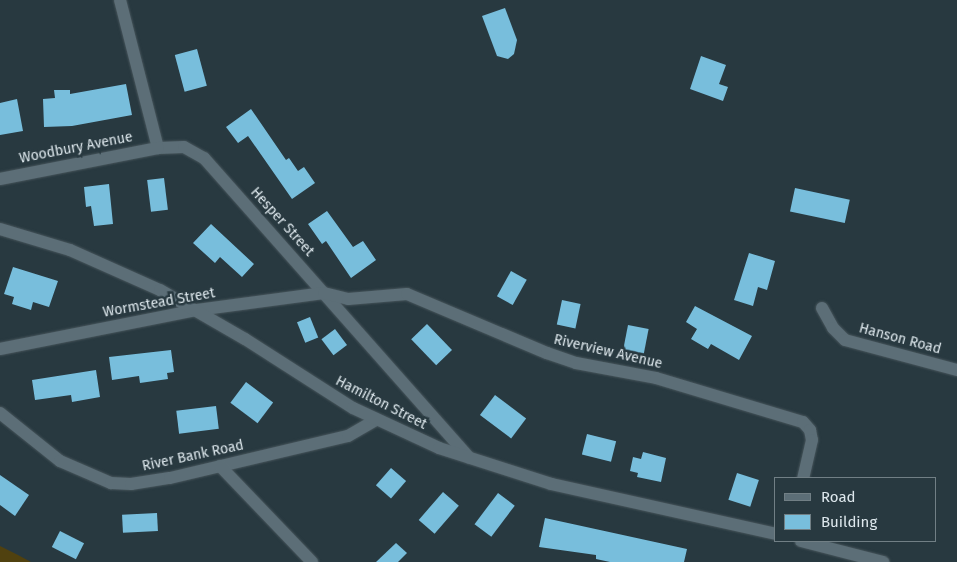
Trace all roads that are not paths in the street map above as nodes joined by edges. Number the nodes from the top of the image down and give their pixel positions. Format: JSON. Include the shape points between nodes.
{"nodes":[{"id":1,"x":120,"y":0,"type":"edge"},
{"id":2,"x":158,"y":148,"type":"junction"},
{"id":3,"x":0,"y":178,"type":"edge"},
{"id":4,"x":0,"y":229,"type":"edge"},
{"id":5,"x":324,"y":292,"type":"junction"},
{"id":6,"x":822,"y":308,"type":"dead end"},
{"id":7,"x":197,"y":310,"type":"junction"},
{"id":8,"x":0,"y":349,"type":"edge"},
{"id":9,"x":957,"y":370,"type":"edge"},
{"id":10,"x":0,"y":413,"type":"edge"},
{"id":11,"x":376,"y":420,"type":"junction"},
{"id":12,"x":469,"y":458,"type":"junction"},
{"id":13,"x":220,"y":466,"type":"junction"},
{"id":14,"x":804,"y":477,"type":"edge"},
{"id":15,"x":774,"y":534,"type":"edge"},
{"id":16,"x":805,"y":542,"type":"edge"},
{"id":17,"x":312,"y":562,"type":"edge"},
{"id":18,"x":883,"y":562,"type":"edge"}],
"edges":[{"from":1,"to":2,"type":"street"},
{"from":2,"to":3,"type":"street","name":"Woodbury Avenue"},
{"from":2,"to":5,"type":"street","name":"Hesper Street","via":[[184,147],[204,158]]},
{"from":4,"to":7,"type":"street","name":"Hamilton Street","via":[[102,263]]},
{"from":5,"to":7,"type":"street","name":"Wormstead Street"},
{"from":5,"to":12,"type":"street","name":"Hesper Street"},
{"from":5,"to":14,"type":"street","name":"Riverview Avenue","via":[[348,299],[407,294],[554,356],[656,378],[753,410],[798,420],[810,430],[812,440]]},
{"from":6,"to":9,"type":"street","name":"Hanson Road","via":[[833,328],[846,340]]},
{"from":7,"to":8,"type":"street","name":"Wormstead Street"},
{"from":7,"to":11,"type":"street","name":"Hamilton Street"},
{"from":10,"to":13,"type":"street","name":"River Bank Road","via":[[60,461],[111,482],[150,481]]},
{"from":11,"to":12,"type":"street","name":"Hamilton Street"},
{"from":11,"to":13,"type":"street","name":"River Bank Road","via":[[348,436]]},
{"from":12,"to":15,"type":"street","name":"Hamilton Street","via":[[596,495]]},
{"from":13,"to":17,"type":"street"},
{"from":16,"to":18,"type":"street"}]}
